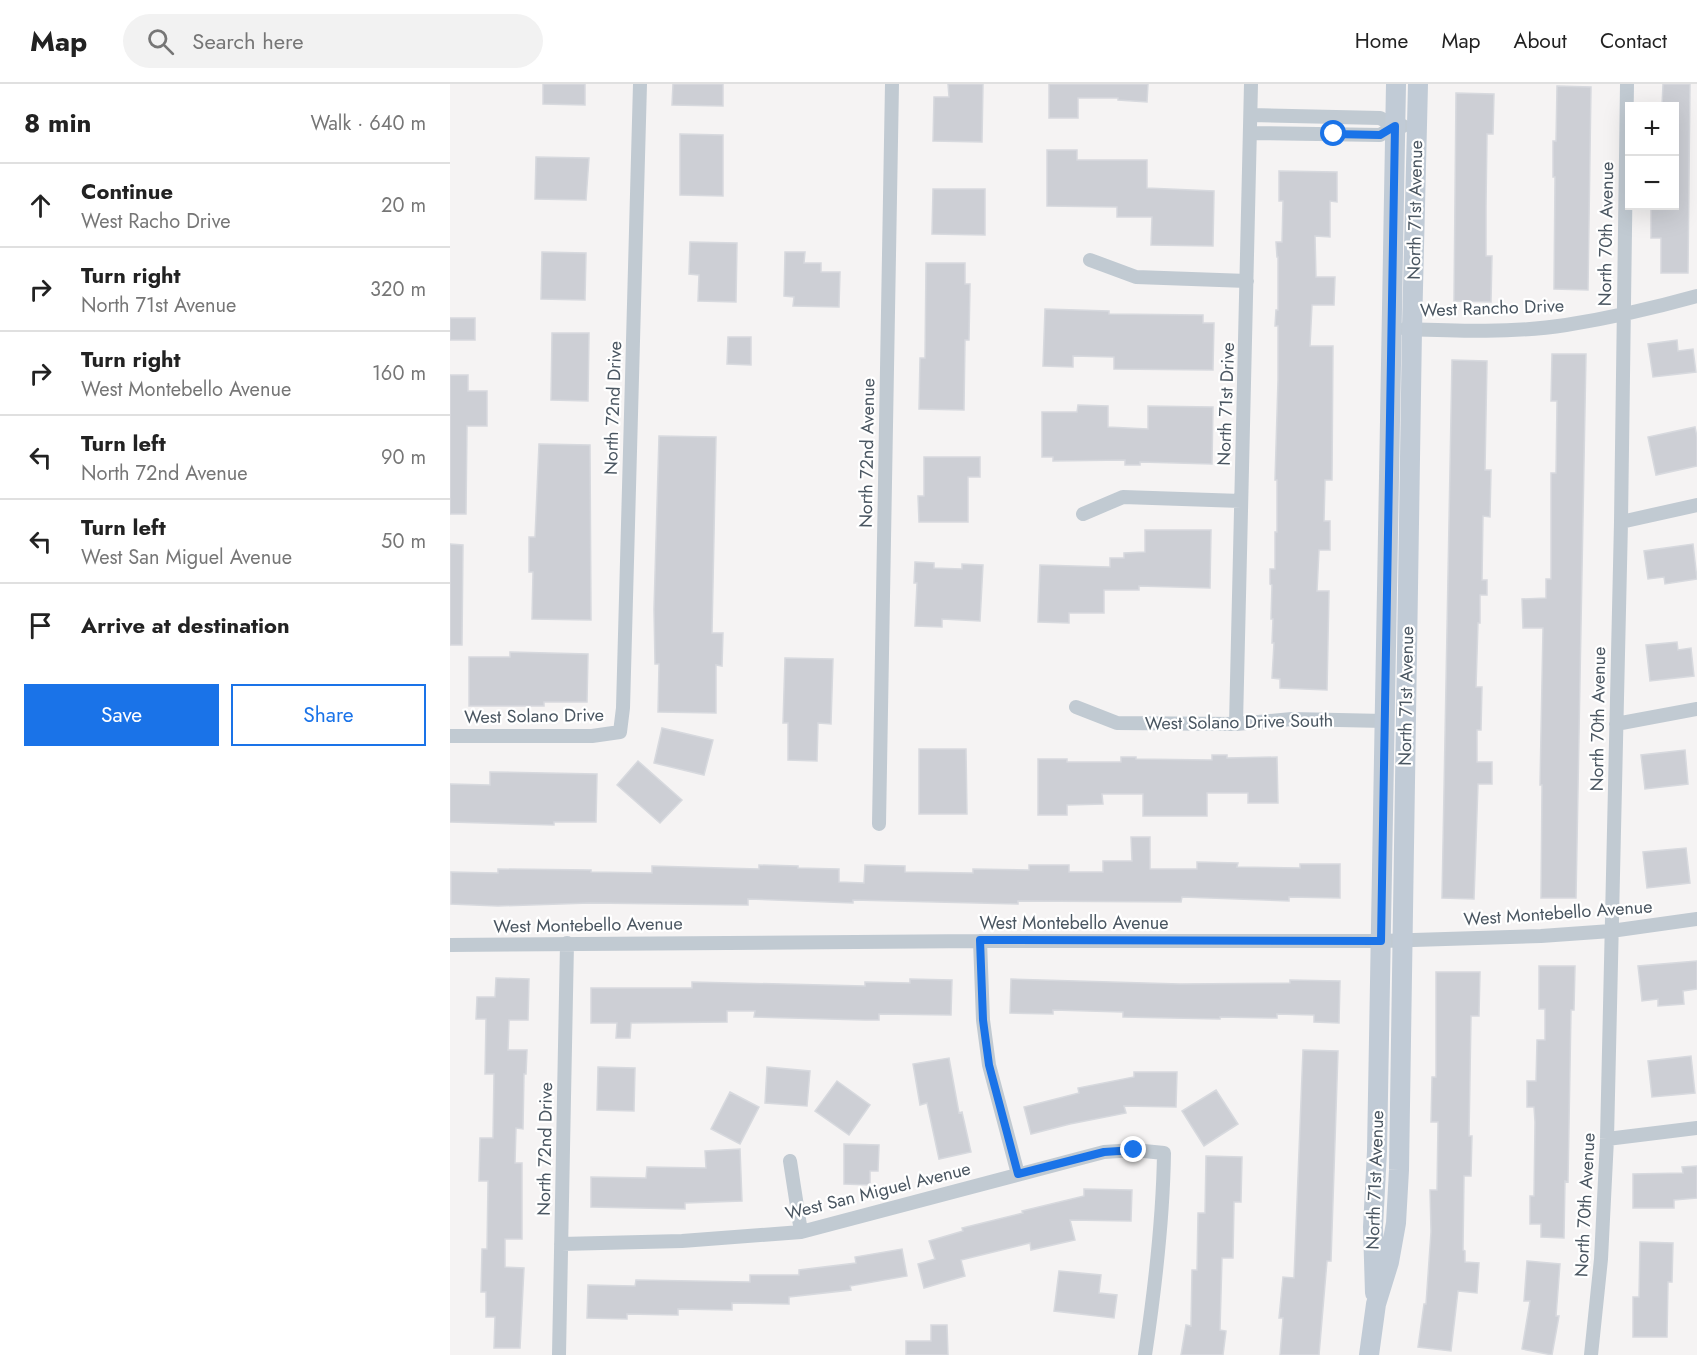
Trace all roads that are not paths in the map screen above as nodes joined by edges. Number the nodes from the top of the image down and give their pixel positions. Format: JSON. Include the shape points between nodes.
{"nodes":[{"id":1,"x":640,"y":84,"type":"edge"},
{"id":2,"x":892,"y":84,"type":"edge"},
{"id":3,"x":1251,"y":84,"type":"edge"},
{"id":4,"x":1396,"y":84,"type":"edge"},
{"id":5,"x":1418,"y":84,"type":"edge"},
{"id":6,"x":1627,"y":84,"type":"edge"},
{"id":7,"x":1251,"y":115,"type":"junction"},
{"id":8,"x":1335,"y":117,"type":"junction"},
{"id":9,"x":1395,"y":126,"type":"junction"},
{"id":10,"x":1417,"y":127,"type":"junction"},
{"id":11,"x":1250,"y":132,"type":"junction"},
{"id":12,"x":1334,"y":134,"type":"junction"},
{"id":13,"x":1090,"y":260,"type":"dead end"},
{"id":14,"x":1247,"y":281,"type":"junction"},
{"id":15,"x":1697,"y":296,"type":"edge"},
{"id":16,"x":1623,"y":314,"type":"junction"},
{"id":17,"x":1402,"y":329,"type":"junction"},
{"id":18,"x":1241,"y":501,"type":"junction"},
{"id":19,"x":1697,"y":505,"type":"edge"},
{"id":20,"x":1083,"y":514,"type":"dead end"},
{"id":21,"x":1621,"y":522,"type":"junction"},
{"id":22,"x":1076,"y":707,"type":"dead end"},
{"id":23,"x":1697,"y":709,"type":"edge"},
{"id":24,"x":1385,"y":721,"type":"junction"},
{"id":25,"x":1406,"y":721,"type":"junction"},
{"id":26,"x":1236,"y":724,"type":"junction"},
{"id":27,"x":1616,"y":724,"type":"junction"},
{"id":28,"x":620,"y":732,"type":"joint"},
{"id":29,"x":450,"y":736,"type":"edge"},
{"id":30,"x":879,"y":824,"type":"dead end"},
{"id":31,"x":1697,"y":919,"type":"edge"},
{"id":32,"x":1611,"y":931,"type":"junction"},
{"id":33,"x":980,"y":940,"type":"junction"},
{"id":34,"x":1401,"y":940,"type":"junction"},
{"id":35,"x":1381,"y":941,"type":"junction"},
{"id":36,"x":567,"y":943,"type":"junction"},
{"id":37,"x":450,"y":945,"type":"edge"},
{"id":38,"x":1697,"y":1128,"type":"edge"},
{"id":39,"x":1607,"y":1139,"type":"junction"},
{"id":40,"x":789,"y":1161,"type":"dead end"},
{"id":41,"x":1018,"y":1174,"type":"junction"},
{"id":42,"x":801,"y":1232,"type":"junction"},
{"id":43,"x":561,"y":1244,"type":"junction"},
{"id":44,"x":1376,"y":1304,"type":"junction"},
{"id":45,"x":559,"y":1355,"type":"edge"},
{"id":46,"x":1145,"y":1355,"type":"edge"},
{"id":47,"x":1369,"y":1355,"type":"edge"},
{"id":48,"x":1591,"y":1355,"type":"edge"}],
"edges":[{"from":1,"to":28,"type":"street","name":"North 72nd Drive"},
{"from":2,"to":30,"type":"street","name":"North 72nd Avenue"},
{"from":3,"to":7,"type":"street","name":"North 71st Drive"},
{"from":4,"to":9,"type":"street","name":"North 71st Avenue"},
{"from":5,"to":10,"type":"street","name":"North 71st Avenue"},
{"from":6,"to":16,"type":"street","name":"North 70th Avenue"},
{"from":7,"to":8,"type":"street"},
{"from":7,"to":11,"type":"street","name":"North 71st Drive"},
{"from":8,"to":9,"type":"street","via":[[1380,118]]},
{"from":8,"to":12,"type":"street"},
{"from":9,"to":10,"type":"street"},
{"from":9,"to":12,"type":"street","via":[[1380,135]]},
{"from":9,"to":17,"type":"street","name":"North 71st Avenue"},
{"from":10,"to":17,"type":"street","name":"North 71st Avenue"},
{"from":11,"to":12,"type":"street"},
{"from":11,"to":14,"type":"street","name":"North 71st Drive"},
{"from":13,"to":14,"type":"street","via":[[1136,277]]},
{"from":14,"to":18,"type":"street","name":"North 71st Drive"},
{"from":15,"to":16,"type":"street","name":"West Rancho Drive"},
{"from":16,"to":17,"type":"street","name":"West Rancho Drive","via":[[1553,326]]},
{"from":16,"to":21,"type":"street","name":"North 70th Avenue"},
{"from":17,"to":24,"type":"street","name":"North 71st Avenue"},
{"from":17,"to":25,"type":"street","name":"North 71st Avenue"},
{"from":18,"to":20,"type":"street","via":[[1123,497]]},
{"from":18,"to":26,"type":"street","name":"North 71st Drive"},
{"from":19,"to":21,"type":"street"},
{"from":21,"to":27,"type":"street","name":"North 70th Avenue"},
{"from":22,"to":26,"type":"street","name":"West Solano Drive South","via":[[1117,723]]},
{"from":23,"to":27,"type":"street"},
{"from":24,"to":25,"type":"street","name":"West Solano Drive South"},
{"from":24,"to":26,"type":"street","name":"West Solano Drive South","via":[[1292,719]]},
{"from":24,"to":35,"type":"street","name":"North 71st Avenue"},
{"from":25,"to":34,"type":"street","name":"North 71st Avenue"},
{"from":27,"to":32,"type":"street","name":"North 70th Avenue"},
{"from":28,"to":29,"type":"street","name":"West Solano Drive"},
{"from":31,"to":32,"type":"street","name":"West Montebello Avenue"},
{"from":32,"to":34,"type":"street","name":"West Montebello Avenue"},
{"from":32,"to":39,"type":"street","name":"North 70th Avenue"},
{"from":33,"to":35,"type":"street","name":"West Montebello Avenue"},
{"from":33,"to":36,"type":"street","name":"West Montebello Avenue"},
{"from":33,"to":41,"type":"street","via":[[989,1065]]},
{"from":34,"to":35,"type":"street","name":"West Montebello Avenue"},
{"from":34,"to":44,"type":"street","name":"North 71st Avenue","via":[[1396,1223]]},
{"from":35,"to":44,"type":"street","name":"North 71st Avenue","via":[[1373,1262]]},
{"from":36,"to":37,"type":"street","name":"West Montebello Avenue"},
{"from":36,"to":43,"type":"street","name":"North 72nd Drive"},
{"from":38,"to":39,"type":"street"},
{"from":39,"to":48,"type":"street","name":"North 70th Avenue"},
{"from":40,"to":42,"type":"street"},
{"from":41,"to":42,"type":"street","name":"West San Miguel Avenue"},
{"from":41,"to":46,"type":"street","name":"West San Miguel Avenue","via":[[1104,1152],[1164,1153],[1155,1288]]},
{"from":42,"to":43,"type":"street","name":"West San Miguel Avenue","via":[[682,1241]]},
{"from":43,"to":45,"type":"street","name":"North 72nd Drive"},
{"from":44,"to":47,"type":"street","name":"North 71st Avenue"}]}
